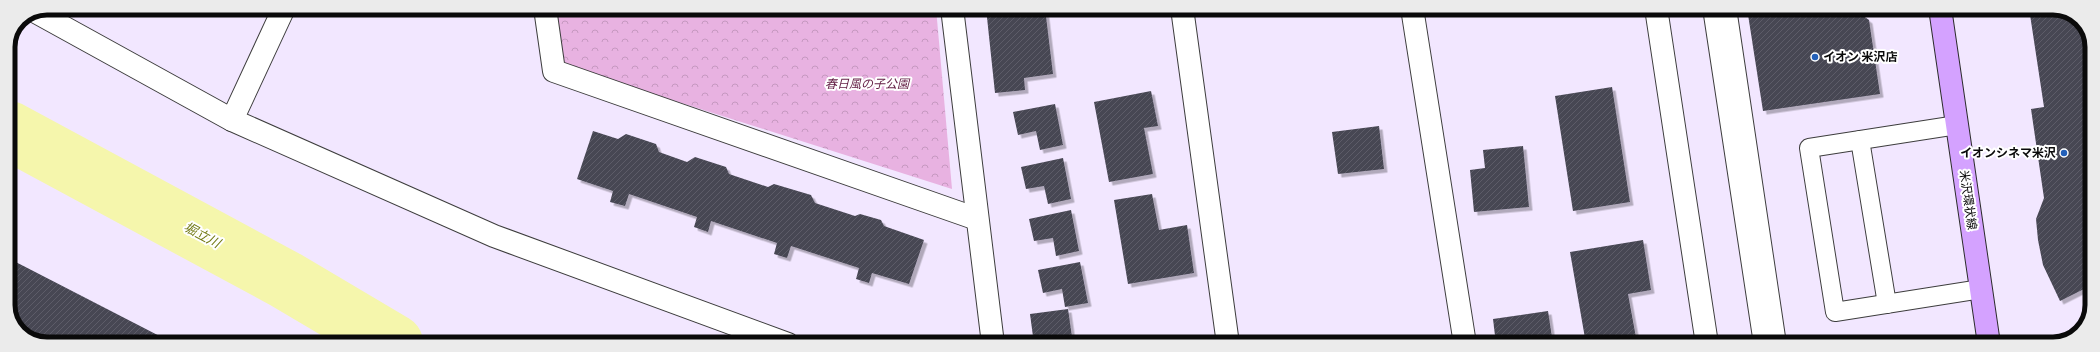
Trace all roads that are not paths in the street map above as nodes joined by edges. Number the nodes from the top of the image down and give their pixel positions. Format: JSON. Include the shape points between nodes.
{"nodes":[{"id":1,"x":281,"y":15,"type":"edge"},
{"id":2,"x":546,"y":15,"type":"edge"},
{"id":3,"x":953,"y":15,"type":"edge"},
{"id":4,"x":1183,"y":15,"type":"edge"},
{"id":5,"x":1413,"y":15,"type":"edge"},
{"id":6,"x":1657,"y":15,"type":"edge"},
{"id":7,"x":1713,"y":15,"type":"edge"},
{"id":8,"x":1729,"y":15,"type":"edge"},
{"id":9,"x":1941,"y":15,"type":"edge"},
{"id":10,"x":43,"y":16,"type":"edge"},
{"id":11,"x":232,"y":120,"type":"junction"},
{"id":12,"x":1957,"y":125,"type":"junction"},
{"id":13,"x":1860,"y":140,"type":"junction"},
{"id":14,"x":978,"y":219,"type":"junction"},
{"id":15,"x":1981,"y":289,"type":"junction"},
{"id":16,"x":1764,"y":304,"type":"junction"},
{"id":17,"x":1887,"y":304,"type":"junction"},
{"id":18,"x":769,"y":337,"type":"edge"},
{"id":19,"x":993,"y":337,"type":"edge"},
{"id":20,"x":1227,"y":337,"type":"edge"},
{"id":21,"x":1464,"y":337,"type":"edge"},
{"id":22,"x":1706,"y":337,"type":"edge"},
{"id":23,"x":1763,"y":337,"type":"edge"},
{"id":24,"x":1775,"y":337,"type":"edge"},
{"id":25,"x":1988,"y":337,"type":"edge"}],
"edges":[{"from":1,"to":11,"type":"street"},
{"from":2,"to":14,"type":"street","via":[[554,71]]},
{"from":3,"to":14,"type":"street"},
{"from":4,"to":20,"type":"street"},
{"from":5,"to":21,"type":"street"},
{"from":6,"to":22,"type":"street"},
{"from":7,"to":16,"type":"lane"},
{"from":8,"to":16,"type":"lane"},
{"from":9,"to":12,"type":"main road","name":"米沢環状線"},
{"from":10,"to":11,"type":"street"},
{"from":11,"to":18,"type":"street","via":[[494,236]]},
{"from":12,"to":13,"type":"lane"},
{"from":12,"to":15,"type":"main road","name":"米沢環状線"},
{"from":13,"to":17,"type":"lane"},
{"from":13,"to":17,"type":"lane","via":[[1809,148],[1835,312]]},
{"from":14,"to":19,"type":"street"},
{"from":15,"to":17,"type":"lane"},
{"from":15,"to":25,"type":"main road","name":"米沢環状線"},
{"from":16,"to":23,"type":"lane"},
{"from":16,"to":24,"type":"lane"}]}
